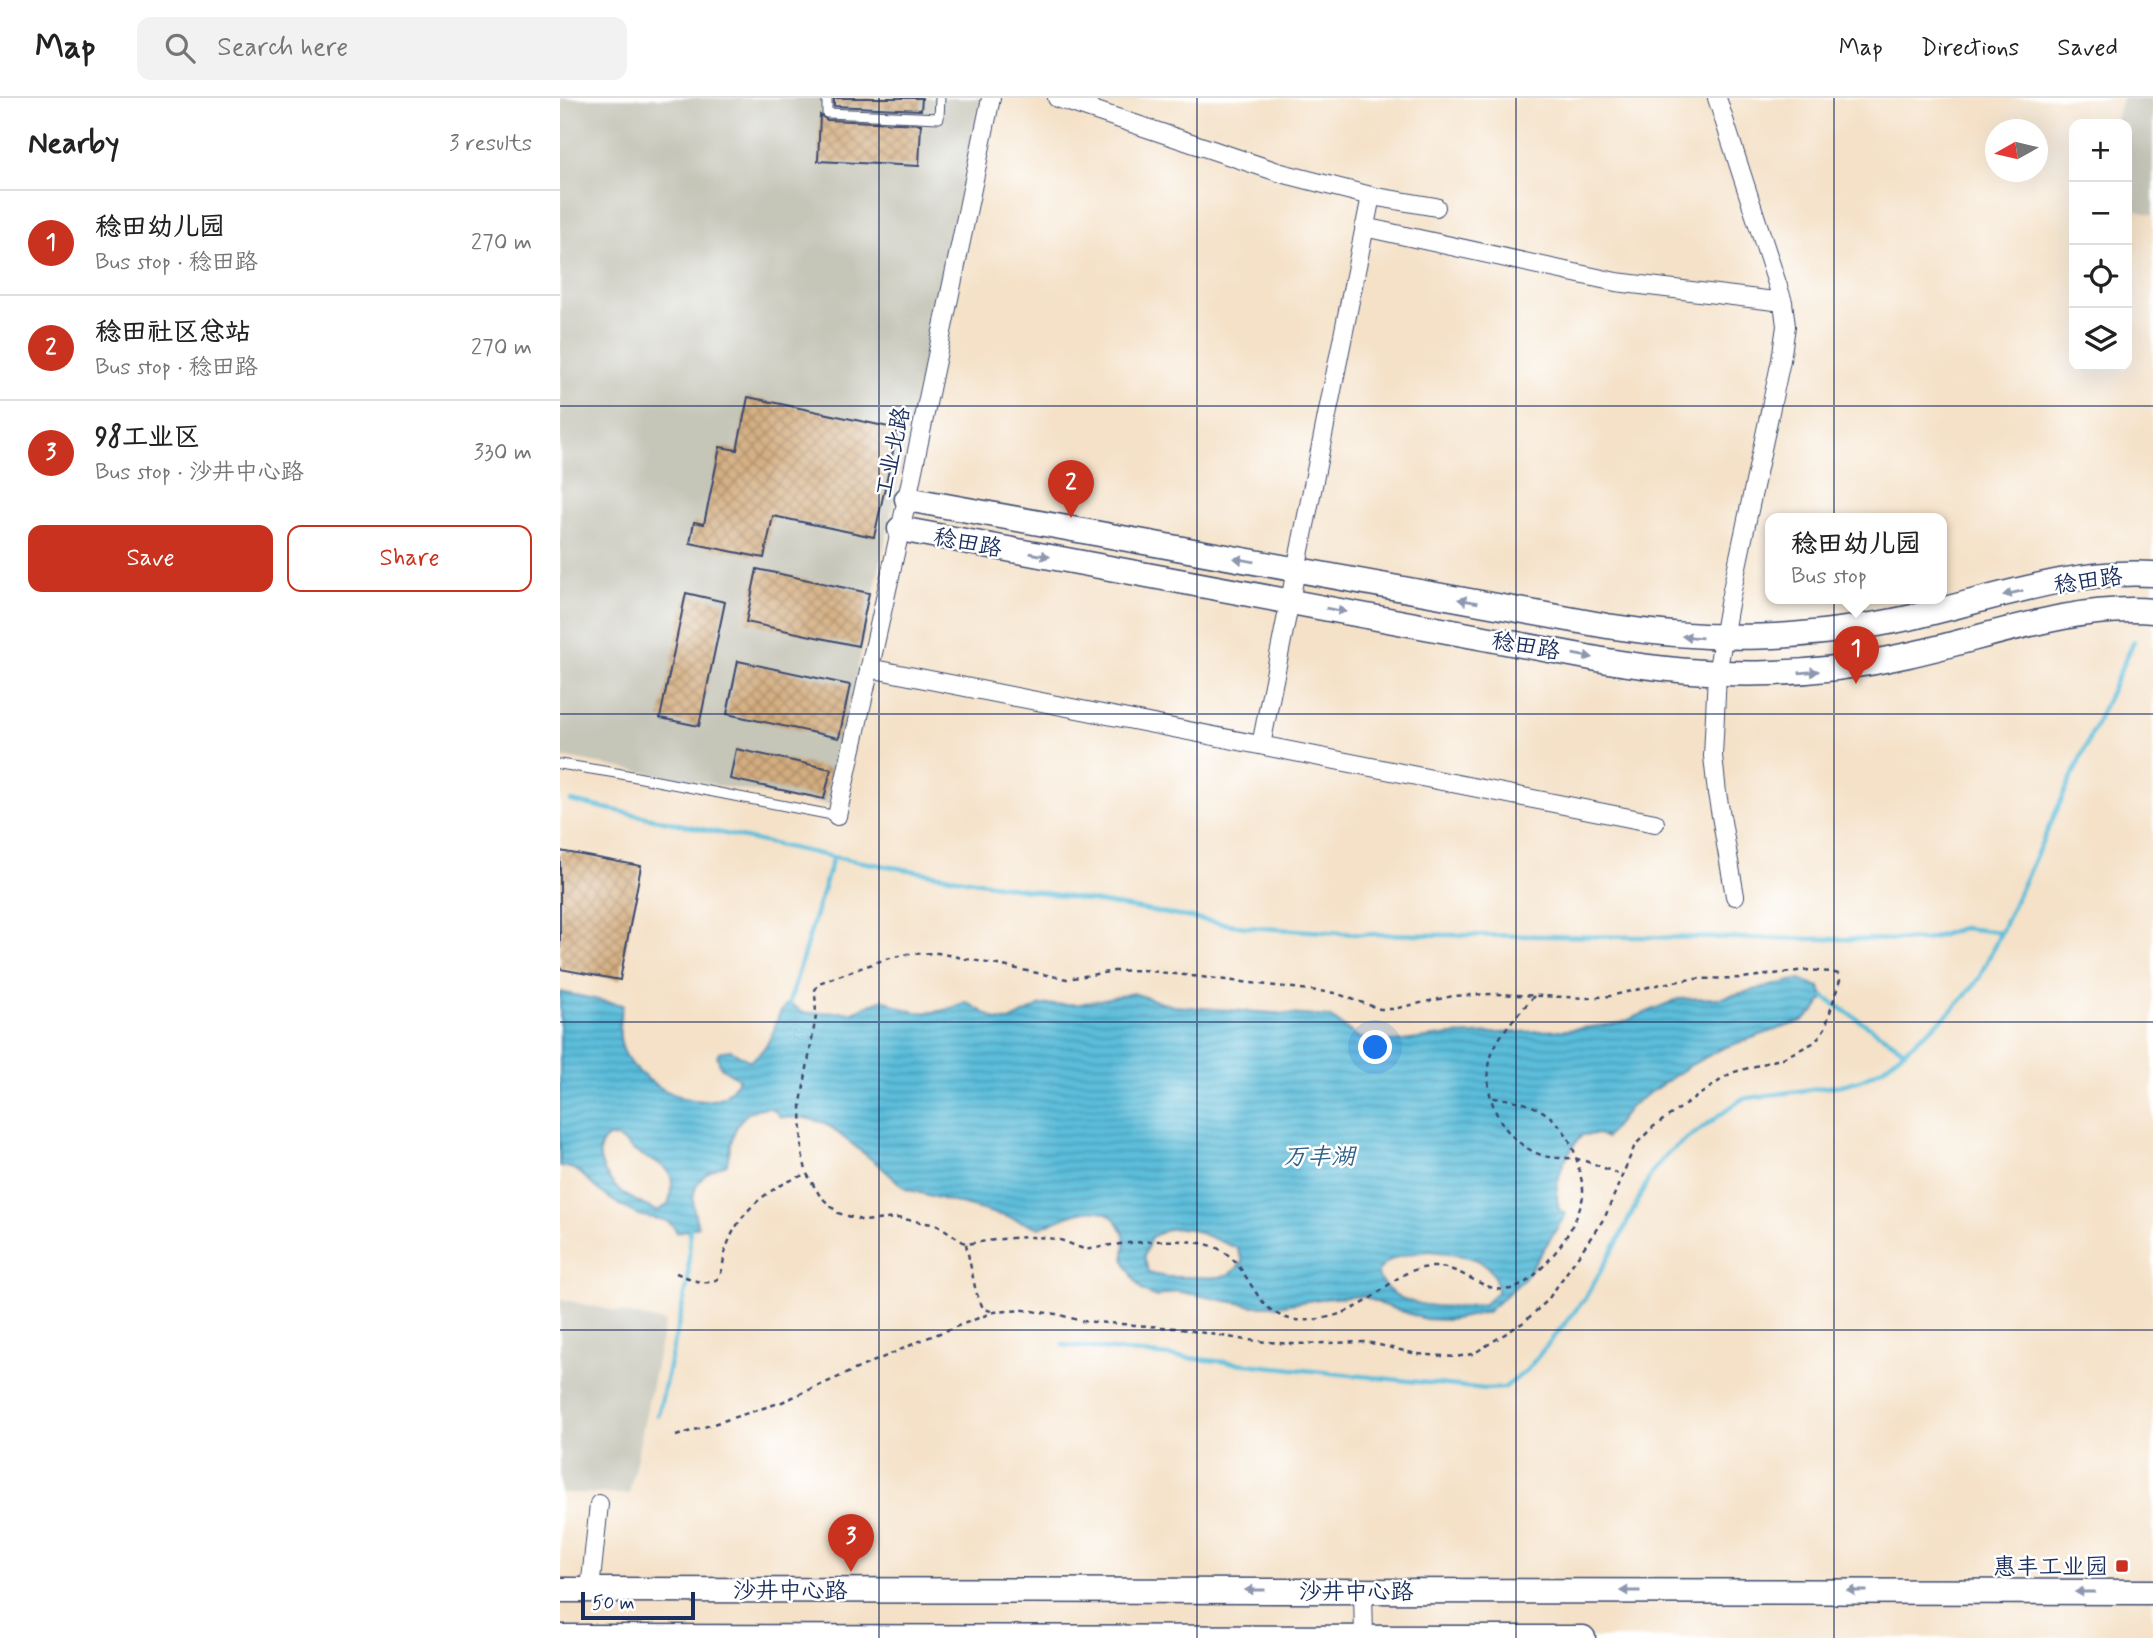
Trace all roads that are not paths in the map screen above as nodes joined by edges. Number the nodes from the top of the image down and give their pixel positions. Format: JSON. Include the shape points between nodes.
{"nodes":[{"id":1,"x":827,"y":98,"type":"edge"},
{"id":2,"x":940,"y":98,"type":"edge"},
{"id":3,"x":991,"y":98,"type":"edge"},
{"id":4,"x":1057,"y":98,"type":"edge"},
{"id":5,"x":1717,"y":98,"type":"edge"},
{"id":6,"x":1371,"y":196,"type":"junction"},
{"id":7,"x":1437,"y":207,"type":"dead end"},
{"id":8,"x":1364,"y":227,"type":"junction"},
{"id":9,"x":1783,"y":302,"type":"junction"},
{"id":10,"x":907,"y":499,"type":"junction"},
{"id":11,"x":900,"y":529,"type":"junction"},
{"id":12,"x":1296,"y":569,"type":"junction"},
{"id":13,"x":2153,"y":574,"type":"edge"},
{"id":14,"x":1289,"y":602,"type":"junction"},
{"id":15,"x":2153,"y":611,"type":"edge"},
{"id":16,"x":1722,"y":639,"type":"junction"},
{"id":17,"x":869,"y":668,"type":"junction"},
{"id":18,"x":1717,"y":674,"type":"junction"},
{"id":19,"x":1261,"y":746,"type":"junction"},
{"id":20,"x":560,"y":764,"type":"edge"},
{"id":21,"x":837,"y":816,"type":"joint"},
{"id":22,"x":1655,"y":823,"type":"dead end"},
{"id":23,"x":1735,"y":896,"type":"dead end"},
{"id":24,"x":599,"y":1504,"type":"dead end"},
{"id":25,"x":560,"y":1590,"type":"edge"},
{"id":26,"x":590,"y":1590,"type":"junction"},
{"id":27,"x":1363,"y":1591,"type":"junction"},
{"id":28,"x":2153,"y":1592,"type":"edge"},
{"id":29,"x":560,"y":1637,"type":"edge"},
{"id":30,"x":663,"y":1637,"type":"edge"},
{"id":31,"x":1364,"y":1638,"type":"edge"},
{"id":32,"x":1583,"y":1638,"type":"edge"}],
"edges":[{"from":1,"to":2,"type":"lane","via":[[827,113],[939,118]]},
{"from":3,"to":10,"type":"street","name":"工业北路"},
{"from":4,"to":6,"type":"street","via":[[1281,173]]},
{"from":5,"to":9,"type":"street"},
{"from":6,"to":7,"type":"street"},
{"from":6,"to":8,"type":"street"},
{"from":8,"to":9,"type":"street","via":[[1616,282]]},
{"from":8,"to":12,"type":"street"},
{"from":9,"to":16,"type":"street","via":[[1786,326],[1781,360]]},
{"from":10,"to":11,"type":"street","name":"工业北路"},
{"from":12,"to":10,"type":"street","name":"稔田路","one_way":true},
{"from":11,"to":14,"type":"street","name":"稔田路","one_way":true},
{"from":11,"to":17,"type":"street","name":"工业北路"},
{"from":12,"to":14,"type":"street"},
{"from":16,"to":12,"type":"street","name":"稔田路","one_way":true,"via":[[1620,628]]},
{"from":13,"to":16,"type":"street","name":"稔田路","one_way":true,"via":[[2061,582],[1833,632]]},
{"from":14,"to":18,"type":"street","name":"稔田路","one_way":true,"via":[[1608,661]]},
{"from":14,"to":19,"type":"street"},
{"from":18,"to":15,"type":"street","name":"稔田路","one_way":true,"via":[[1839,669],[2070,616]]},
{"from":16,"to":18,"type":"street"},
{"from":17,"to":19,"type":"street"},
{"from":17,"to":21,"type":"street","name":"工业北路"},
{"from":18,"to":23,"type":"street","via":[[1713,756]]},
{"from":19,"to":22,"type":"street"},
{"from":20,"to":21,"type":"lane"},
{"from":24,"to":26,"type":"street"},
{"from":25,"to":26,"type":"street","name":"沙井中心路"},
{"from":27,"to":26,"type":"street","name":"沙井中心路","one_way":true},
{"from":28,"to":27,"type":"street","name":"沙井中心路","one_way":true},
{"from":27,"to":31,"type":"street"},
{"from":29,"to":30,"type":"street","name":"沙井中心路"},
{"from":30,"to":31,"type":"street","name":"沙井中心路"},
{"from":31,"to":32,"type":"street","name":"沙井中心路"}]}
